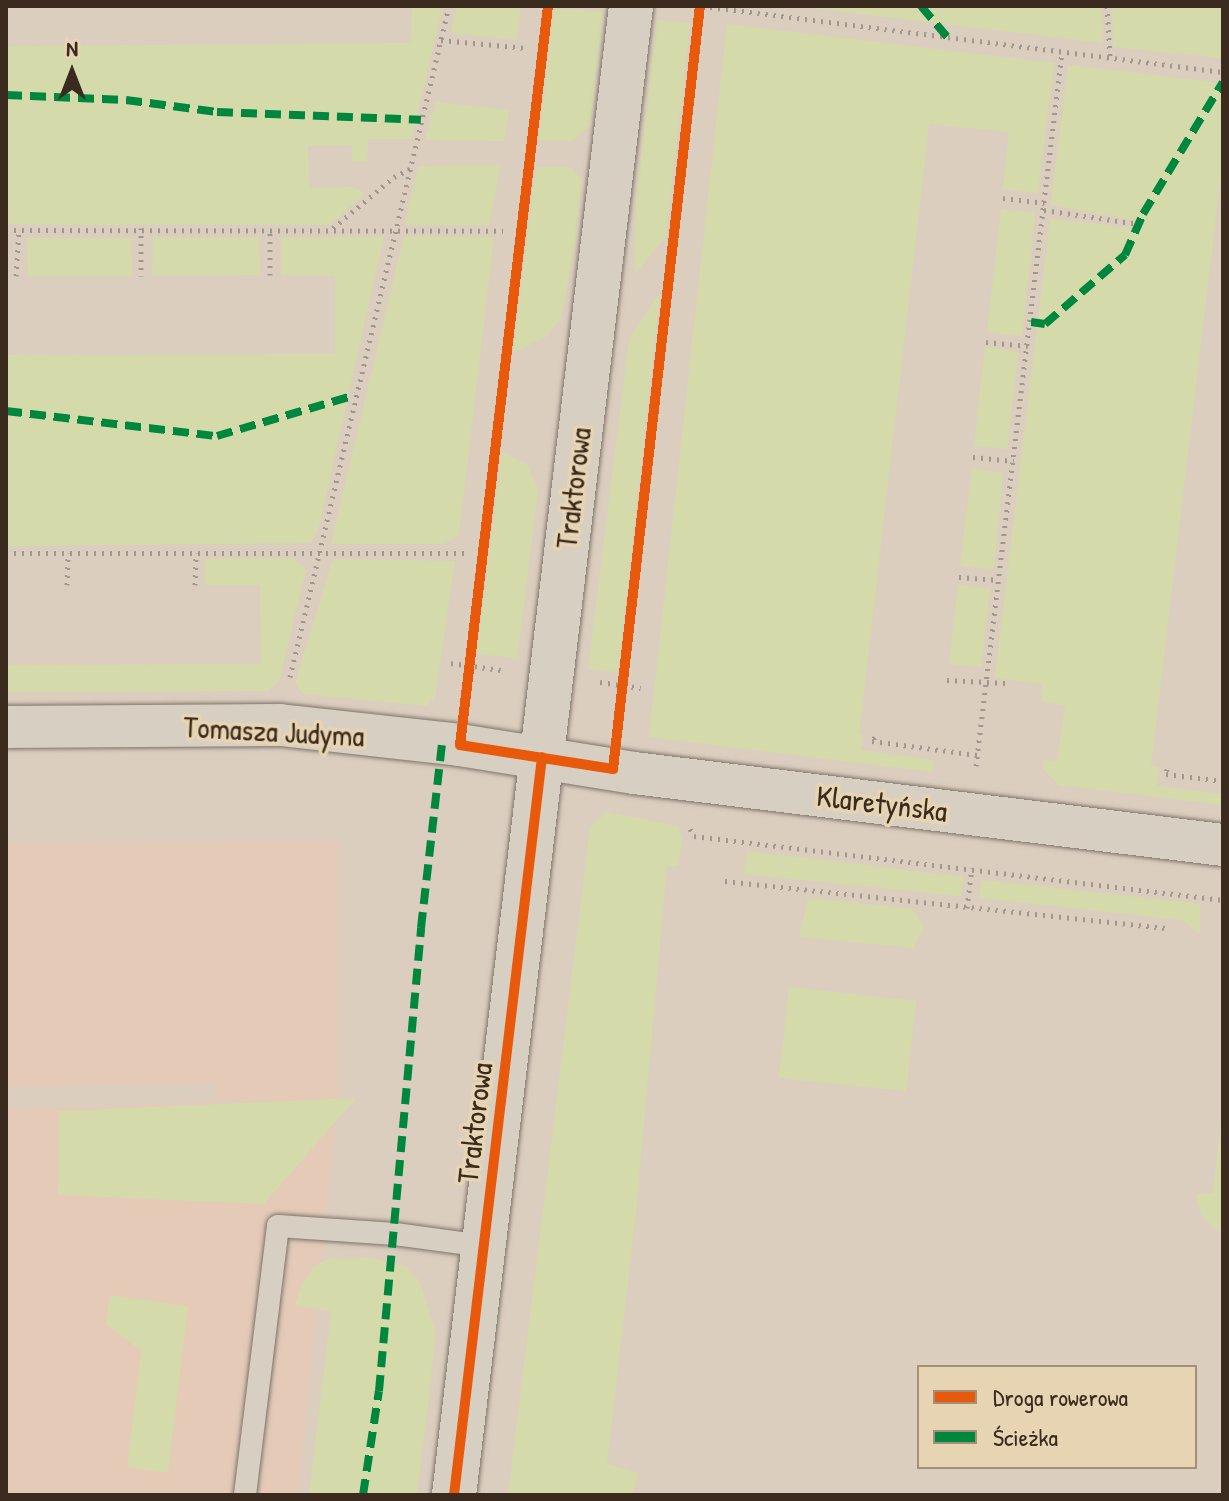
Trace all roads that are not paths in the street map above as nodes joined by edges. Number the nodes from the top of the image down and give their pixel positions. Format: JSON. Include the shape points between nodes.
{"nodes":[{"id":1,"x":631,"y":6,"type":"edge"},
{"id":2,"x":6,"y":727,"type":"edge"},
{"id":3,"x":542,"y":757,"type":"junction"},
{"id":4,"x":1223,"y":845,"type":"edge"},
{"id":5,"x":484,"y":1246,"type":"junction"},
{"id":6,"x":245,"y":1495,"type":"edge"},
{"id":7,"x":454,"y":1495,"type":"edge"}],
"edges":[{"from":1,"to":3,"type":"main road","name":"Traktorowa"},
{"from":2,"to":3,"type":"street","name":"Tomasza Judyma","via":[[280,725]]},
{"from":3,"to":4,"type":"street","name":"Klaretyńska"},
{"from":3,"to":5,"type":"main road","name":"Traktorowa"},
{"from":5,"to":6,"type":"lane","via":[[278,1226]]},
{"from":5,"to":7,"type":"main road","name":"Traktorowa"}]}
